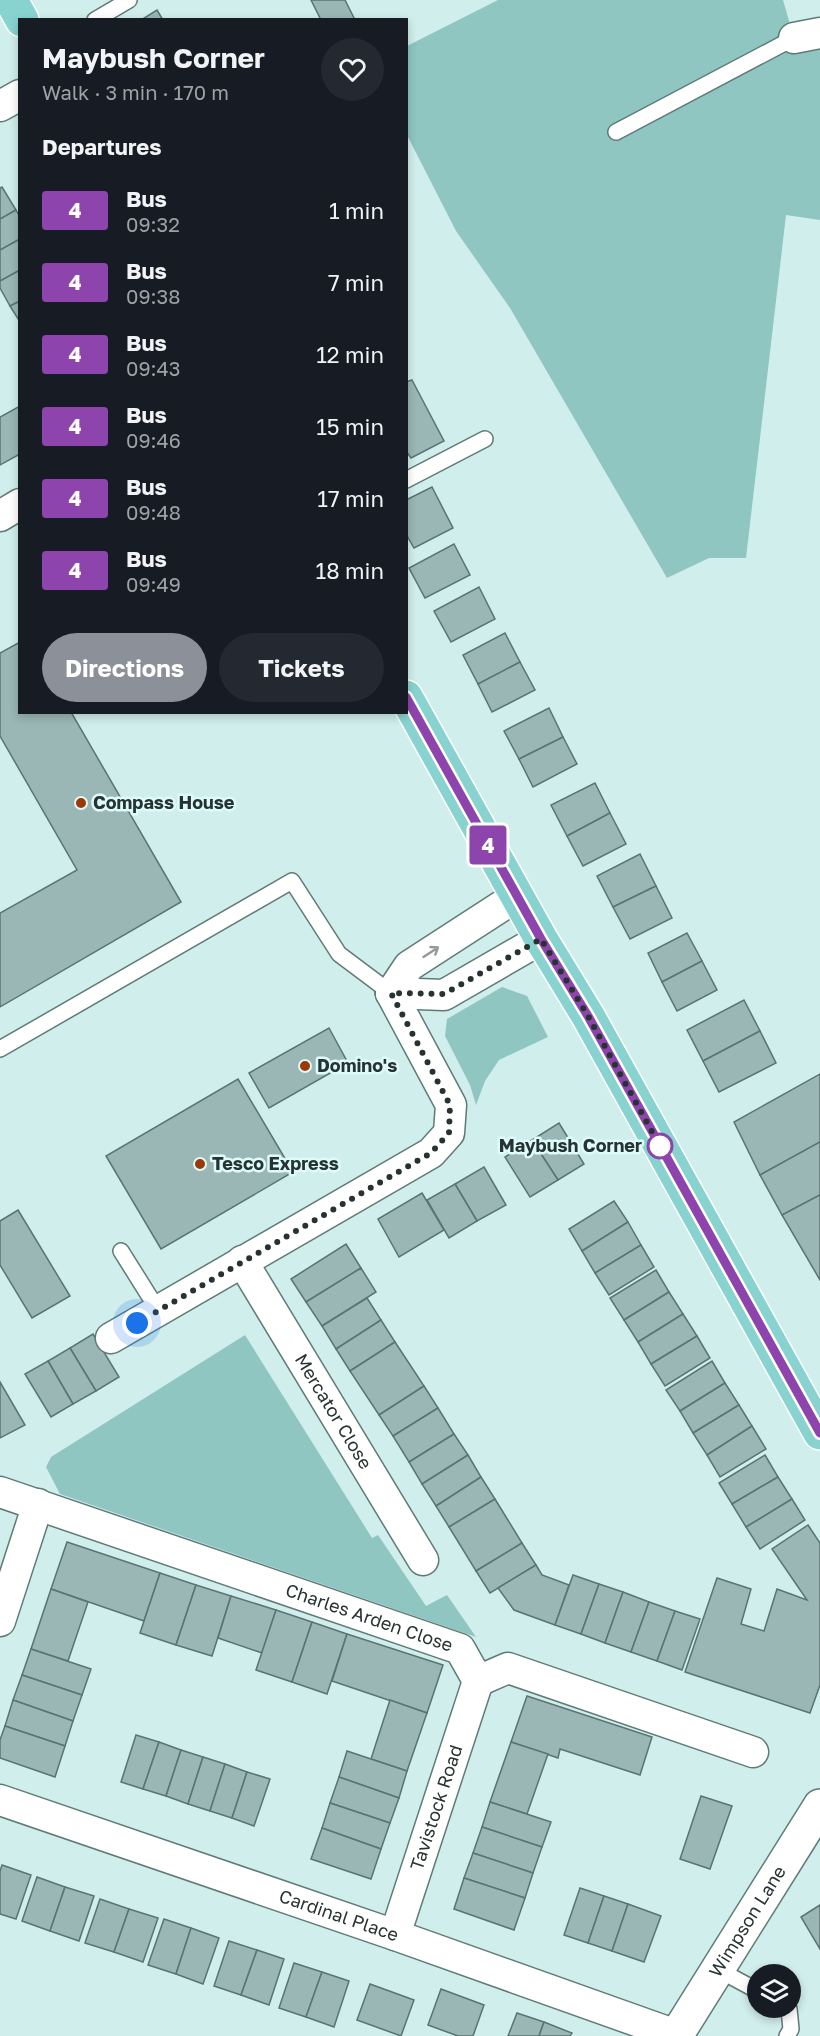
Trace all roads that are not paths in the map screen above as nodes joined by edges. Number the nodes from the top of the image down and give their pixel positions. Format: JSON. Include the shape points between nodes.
{"nodes":[{"id":1,"x":11,"y":0,"type":"edge"},
{"id":2,"x":129,"y":0,"type":"edge"},
{"id":3,"x":21,"y":18,"type":"edge"},
{"id":4,"x":98,"y":18,"type":"edge"},
{"id":5,"x":807,"y":36,"type":"edge"},
{"id":6,"x":18,"y":96,"type":"edge"},
{"id":7,"x":0,"y":106,"type":"edge"},
{"id":8,"x":615,"y":132,"type":"dead end"},
{"id":9,"x":485,"y":439,"type":"dead end"},
{"id":10,"x":408,"y":479,"type":"edge"},
{"id":11,"x":18,"y":505,"type":"edge"},
{"id":12,"x":0,"y":516,"type":"edge"},
{"id":13,"x":408,"y":701,"type":"edge"},
{"id":14,"x":517,"y":896,"type":"junction"},
{"id":15,"x":541,"y":939,"type":"junction"},
{"id":16,"x":391,"y":993,"type":"junction"},
{"id":17,"x":0,"y":1049,"type":"edge"},
{"id":18,"x":120,"y":1251,"type":"dead end"},
{"id":19,"x":242,"y":1261,"type":"junction"},
{"id":20,"x":158,"y":1310,"type":"junction"},
{"id":21,"x":111,"y":1338,"type":"dead end"},
{"id":22,"x":820,"y":1433,"type":"edge"},
{"id":23,"x":0,"y":1492,"type":"edge"},
{"id":24,"x":38,"y":1504,"type":"junction"},
{"id":25,"x":423,"y":1560,"type":"dead end"},
{"id":26,"x":0,"y":1621,"type":"edge"},
{"id":27,"x":478,"y":1682,"type":"junction"},
{"id":28,"x":753,"y":1752,"type":"dead end"},
{"id":29,"x":0,"y":1800,"type":"edge"},
{"id":30,"x":820,"y":1806,"type":"edge"},
{"id":31,"x":395,"y":1935,"type":"junction"},
{"id":32,"x":717,"y":1969,"type":"junction"},
{"id":33,"x":747,"y":1985,"type":"edge"},
{"id":34,"x":790,"y":2018,"type":"edge"},
{"id":35,"x":676,"y":2036,"type":"edge"},
{"id":36,"x":787,"y":2036,"type":"edge"}],
"edges":[{"from":1,"to":3,"type":"main road"},
{"from":2,"to":4,"type":"lane"},
{"from":5,"to":8,"type":"lane"},
{"from":6,"to":7,"type":"street"},
{"from":9,"to":10,"type":"lane"},
{"from":11,"to":12,"type":"street"},
{"from":13,"to":14,"type":"main road"},
{"from":14,"to":15,"type":"main road"},
{"from":16,"to":14,"type":"street","one_way":true,"via":[[409,966]]},
{"from":15,"to":16,"type":"street","via":[[444,994]]},
{"from":15,"to":22,"type":"main road","via":[[588,1016]]},
{"from":16,"to":17,"type":"lane","via":[[339,954],[292,881]]},
{"from":16,"to":19,"type":"street","via":[[450,1105],[449,1133],[431,1153]]},
{"from":18,"to":20,"type":"lane"},
{"from":19,"to":20,"type":"street"},
{"from":19,"to":25,"type":"street","name":"Mercator Close"},
{"from":20,"to":21,"type":"street"},
{"from":23,"to":24,"type":"street","name":"Charles Arden Close"},
{"from":24,"to":26,"type":"street"},
{"from":24,"to":27,"type":"street","name":"Charles Arden Close","via":[[460,1649]]},
{"from":27,"to":28,"type":"street","via":[[508,1668]]},
{"from":27,"to":31,"type":"street","name":"Tavistock Road"},
{"from":29,"to":31,"type":"street","name":"Cardinal Place"},
{"from":30,"to":32,"type":"street","name":"Wimpson Lane"},
{"from":31,"to":35,"type":"street","name":"Cardinal Place"},
{"from":32,"to":33,"type":"lane"},
{"from":32,"to":35,"type":"street","name":"Wimpson Lane"},
{"from":34,"to":36,"type":"lane"}]}
